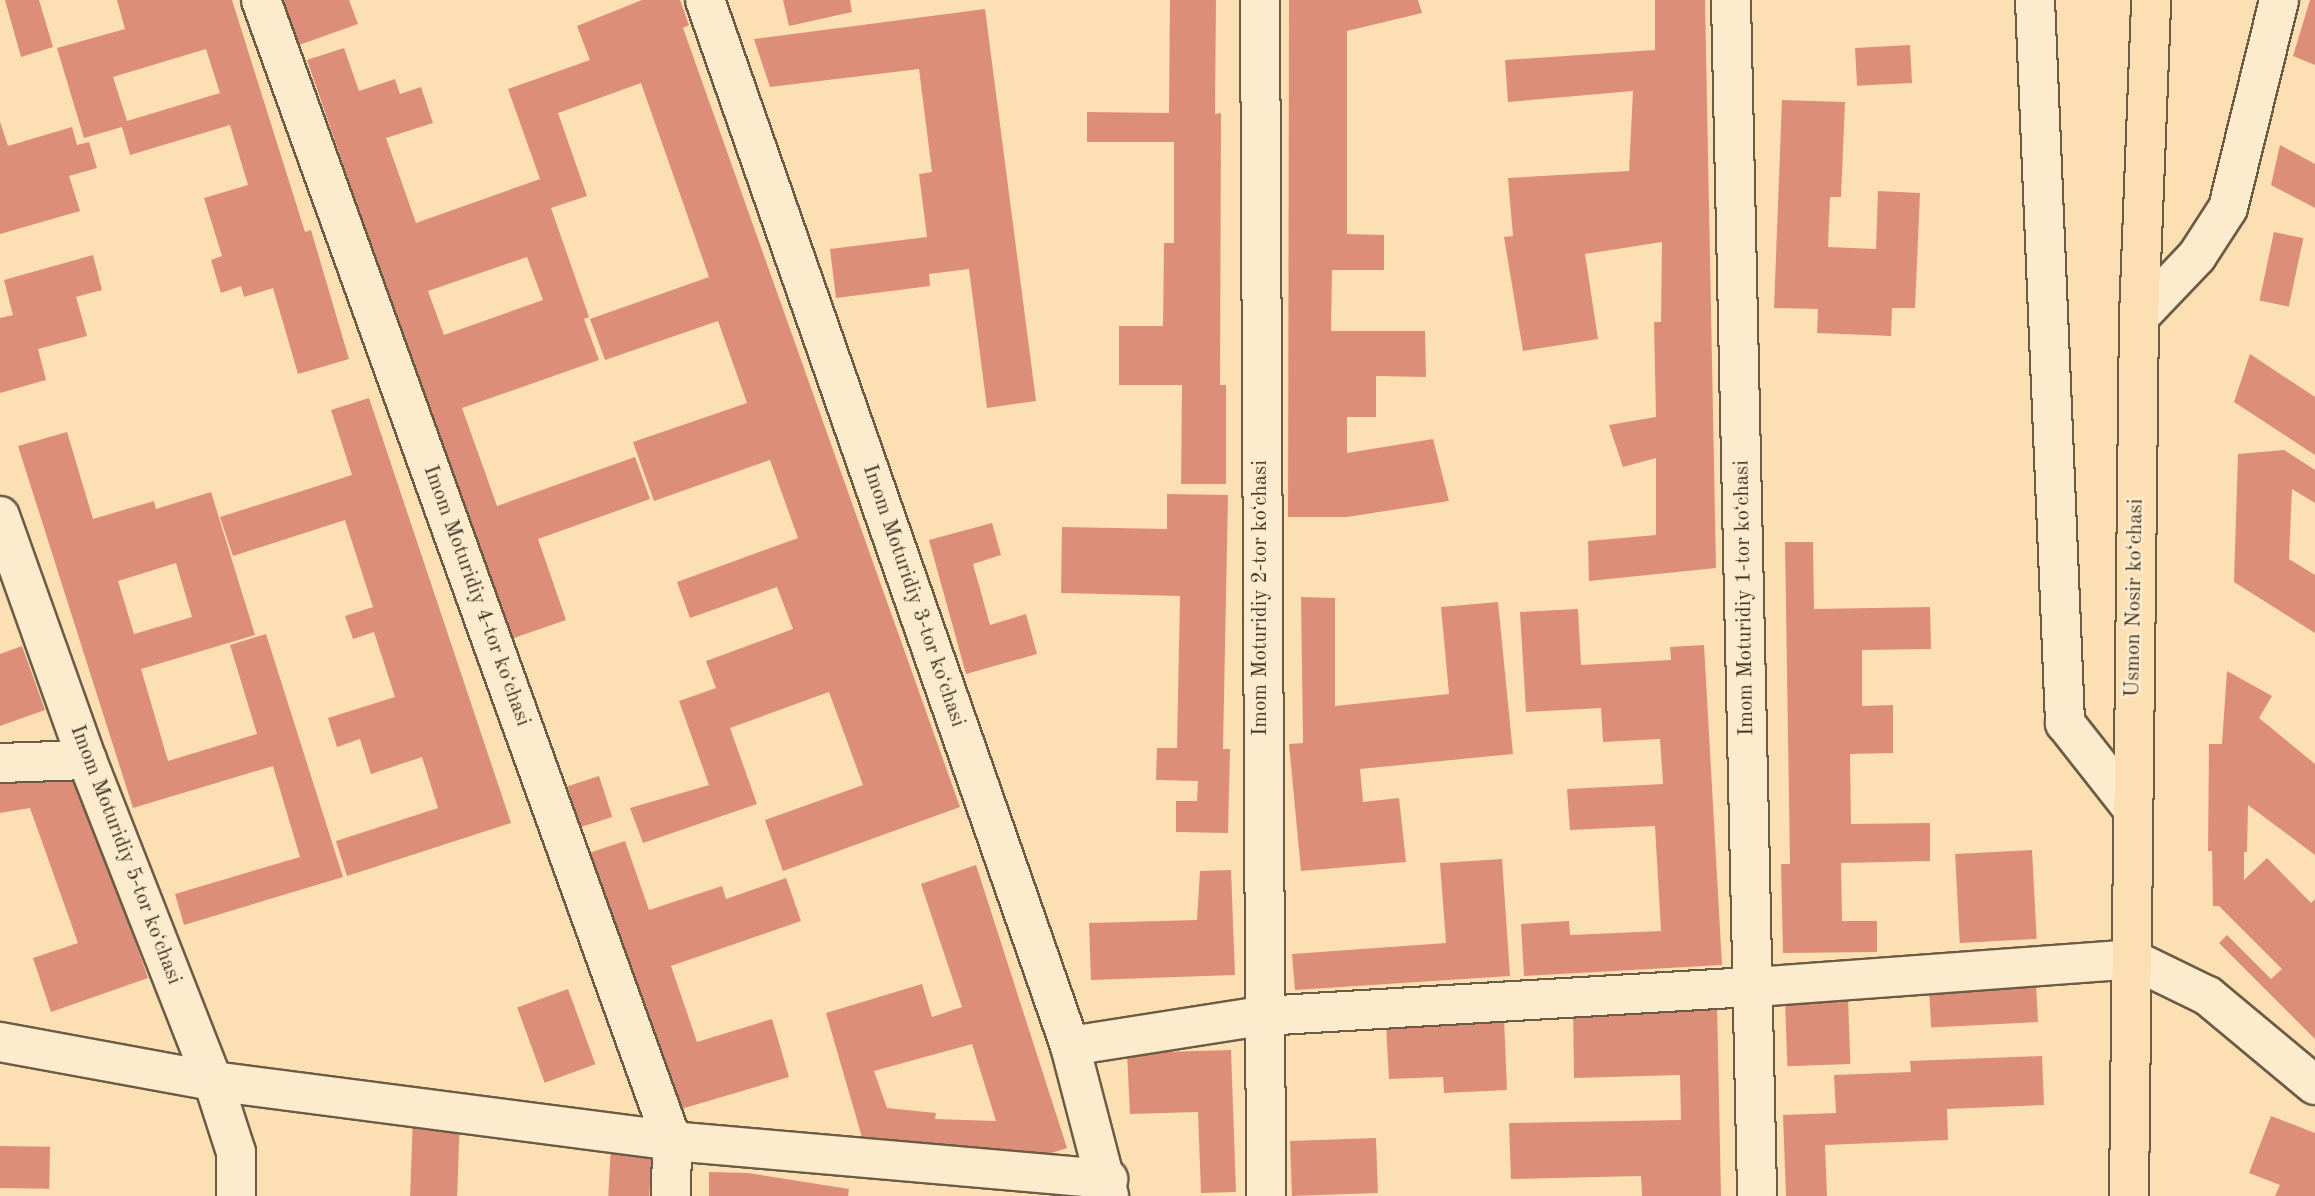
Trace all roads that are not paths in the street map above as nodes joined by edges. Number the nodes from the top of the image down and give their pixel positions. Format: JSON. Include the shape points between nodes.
{"nodes":[{"id":1,"x":261,"y":0,"type":"edge"},
{"id":2,"x":705,"y":0,"type":"edge"},
{"id":3,"x":1259,"y":0,"type":"edge"},
{"id":4,"x":1731,"y":0,"type":"edge"},
{"id":5,"x":2035,"y":0,"type":"edge"},
{"id":6,"x":2151,"y":0,"type":"edge"},
{"id":7,"x":2279,"y":0,"type":"edge"},
{"id":8,"x":2139,"y":317,"type":"junction"},
{"id":9,"x":0,"y":516,"type":"edge"},
{"id":10,"x":87,"y":760,"type":"junction"},
{"id":11,"x":0,"y":763,"type":"edge"},
{"id":12,"x":2132,"y":808,"type":"junction"},
{"id":13,"x":2132,"y":958,"type":"junction"},
{"id":14,"x":1755,"y":987,"type":"junction"},
{"id":15,"x":1262,"y":1016,"type":"junction"},
{"id":16,"x":0,"y":1042,"type":"edge"},
{"id":17,"x":1070,"y":1046,"type":"junction"},
{"id":18,"x":213,"y":1081,"type":"junction"},
{"id":19,"x":2315,"y":1085,"type":"edge"},
{"id":20,"x":672,"y":1141,"type":"junction"},
{"id":21,"x":1109,"y":1188,"type":"edge"},
{"id":22,"x":236,"y":1196,"type":"edge"},
{"id":23,"x":671,"y":1196,"type":"edge"},
{"id":24,"x":1266,"y":1196,"type":"edge"},
{"id":25,"x":1757,"y":1196,"type":"edge"},
{"id":26,"x":2129,"y":1196,"type":"edge"}],
"edges":[{"from":1,"to":20,"type":"street","name":"Imom Moturidiy 4-tor koʻchasi"},
{"from":2,"to":17,"type":"street","name":"Imom Moturidiy 3-tor koʻchasi"},
{"from":3,"to":15,"type":"street","name":"Imom Moturidiy 2-tor koʻchasi"},
{"from":4,"to":14,"type":"street","name":"Imom Moturidiy 1-tor koʻchasi"},
{"from":5,"to":12,"type":"street","via":[[2065,723]]},
{"from":6,"to":8,"type":"main road","name":"Usmon Nosir ko‘chasi"},
{"from":7,"to":8,"type":"street","via":[[2228,208],[2197,256]]},
{"from":8,"to":12,"type":"main road","name":"Usmon Nosir ko‘chasi"},
{"from":9,"to":10,"type":"street","name":"Imom Moturidiy 5-tor koʻchasi"},
{"from":10,"to":11,"type":"street"},
{"from":10,"to":18,"type":"street","name":"Imom Moturidiy 5-tor koʻchasi"},
{"from":12,"to":13,"type":"main road","name":"Usmon Nosir ko‘chasi"},
{"from":13,"to":14,"type":"street"},
{"from":13,"to":19,"type":"street","via":[[2208,996]]},
{"from":13,"to":26,"type":"main road","name":"Usmon Nosir ko‘chasi"},
{"from":14,"to":15,"type":"street"},
{"from":14,"to":25,"type":"street","name":"Imom Moturidiy 1-tor koʻchasi"},
{"from":15,"to":17,"type":"street"},
{"from":15,"to":24,"type":"street","name":"Imom Moturidiy 2-tor koʻchasi"},
{"from":16,"to":18,"type":"street"},
{"from":17,"to":21,"type":"street","name":"Imom Moturidiy 3-tor koʻchasi"},
{"from":18,"to":20,"type":"street"},
{"from":18,"to":22,"type":"street","name":"Imom Moturidiy 5-tor koʻchasi","via":[[236,1152]]},
{"from":20,"to":21,"type":"street"},
{"from":20,"to":23,"type":"street","name":"Imom Moturidiy 4-tor koʻchasi"}]}
